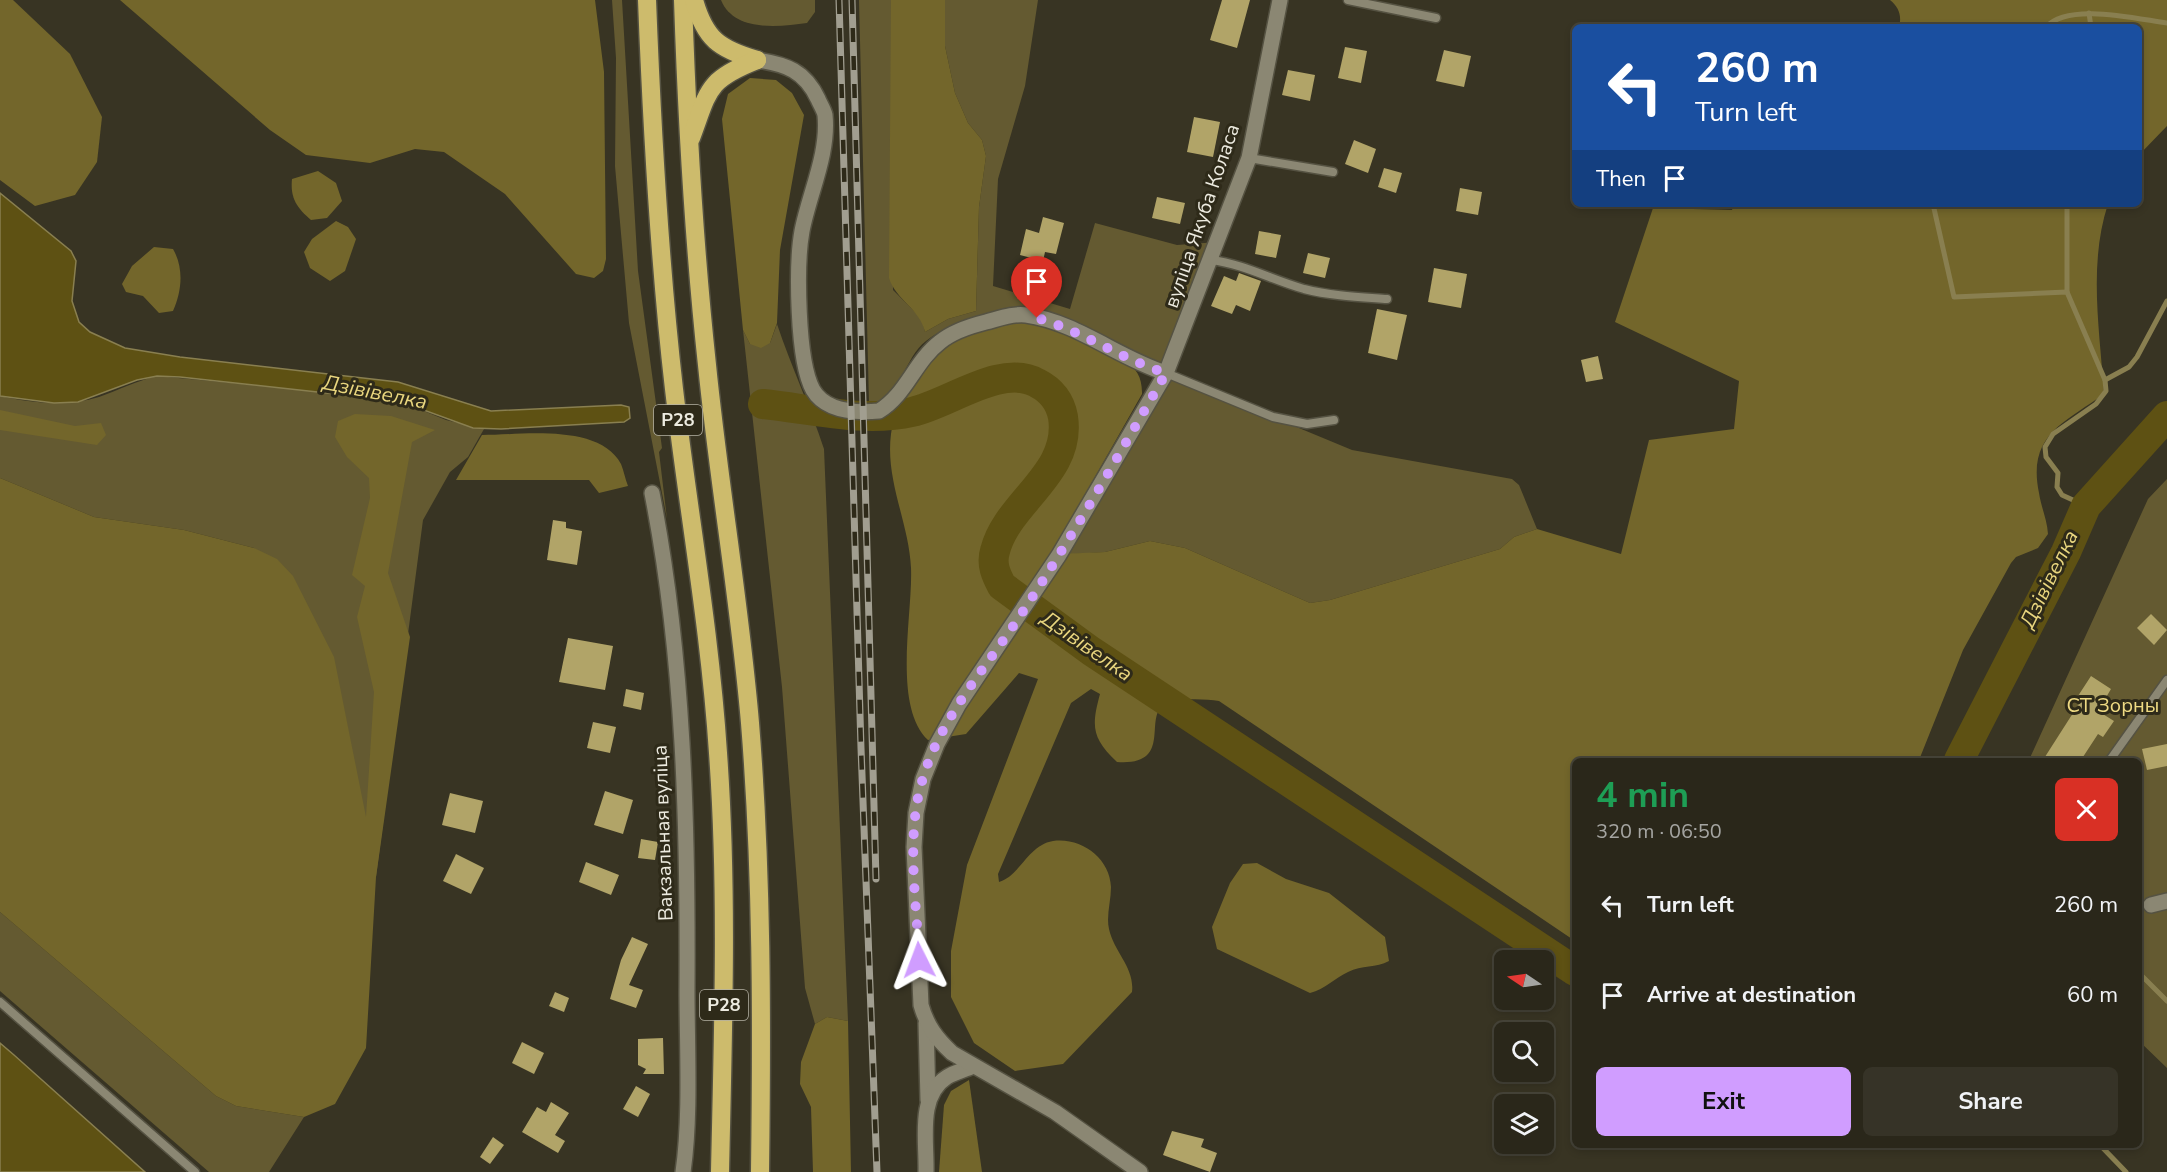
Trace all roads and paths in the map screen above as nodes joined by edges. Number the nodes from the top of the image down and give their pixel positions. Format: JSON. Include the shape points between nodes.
{"nodes":[{"id":1,"x":647,"y":0,"type":"edge"},
{"id":2,"x":683,"y":0,"type":"edge"},
{"id":3,"x":694,"y":0,"type":"edge"},
{"id":4,"x":1280,"y":0,"type":"edge"},
{"id":5,"x":1348,"y":0,"type":"edge"},
{"id":6,"x":1436,"y":18,"type":"dead end"},
{"id":7,"x":757,"y":60,"type":"junction"},
{"id":8,"x":688,"y":147,"type":"junction"},
{"id":9,"x":1249,"y":158,"type":"junction"},
{"id":10,"x":1333,"y":172,"type":"dead end"},
{"id":11,"x":1211,"y":260,"type":"junction"},
{"id":12,"x":1387,"y":299,"type":"dead end"},
{"id":13,"x":1166,"y":373,"type":"junction"},
{"id":14,"x":1334,"y":420,"type":"dead end"},
{"id":15,"x":652,"y":494,"type":"dead end"},
{"id":16,"x":2167,"y":680,"type":"edge"},
{"id":17,"x":2111,"y":758,"type":"edge"},
{"id":18,"x":2167,"y":901,"type":"edge"},
{"id":19,"x":2151,"y":905,"type":"dead end"},
{"id":20,"x":0,"y":1002,"type":"edge"},
{"id":21,"x":926,"y":1023,"type":"junction"},
{"id":22,"x":973,"y":1066,"type":"junction"},
{"id":23,"x":927,"y":1100,"type":"junction"},
{"id":24,"x":195,"y":1172,"type":"edge"},
{"id":25,"x":683,"y":1172,"type":"edge"},
{"id":26,"x":720,"y":1172,"type":"edge"},
{"id":27,"x":760,"y":1172,"type":"edge"},
{"id":28,"x":926,"y":1172,"type":"edge"},
{"id":29,"x":1140,"y":1172,"type":"edge"}],
"edges":[{"from":1,"to":26,"type":"highway","number":"Р28","via":[[661,263],[708,635],[718,750],[724,929]]},
{"from":2,"to":8,"type":"highway","number":"Р28"},
{"from":3,"to":7,"type":"highway","via":[[699,19],[717,44]]},
{"from":4,"to":9,"type":"street","name":"вуліца Якуба Коласа"},
{"from":5,"to":6,"type":"lane"},
{"from":7,"to":8,"type":"highway","via":[[717,79]]},
{"from":7,"to":13,"type":"street","via":[[797,71],[809,81],[825,113],[798,269],[805,354],[813,389],[821,399],[841,410],[879,411],[950,335],[1025,314],[1066,326]]},
{"from":8,"to":27,"type":"highway","number":"Р28","via":[[707,367],[752,744],[760,931]]},
{"from":9,"to":10,"type":"lane"},
{"from":9,"to":11,"type":"street","name":"вуліца Якуба Коласа"},
{"from":11,"to":12,"type":"lane","via":[[1232,263],[1334,296]]},
{"from":11,"to":13,"type":"street","name":"вуліца Якуба Коласа"},
{"from":13,"to":14,"type":"lane","via":[[1273,417],[1306,424]]},
{"from":13,"to":21,"type":"street","name":"вуліца Якуба Коласа","via":[[1018,619],[958,704],[922,779],[914,847],[921,1005]]},
{"from":15,"to":25,"type":"street","name":"Вакзальная вуліца","via":[[675,637],[688,862]]},
{"from":16,"to":17,"type":"lane"},
{"from":18,"to":19,"type":"street"},
{"from":20,"to":24,"type":"lane"},
{"from":21,"to":22,"type":"street","via":[[937,1040]]},
{"from":21,"to":23,"type":"street","name":"вуліца Якуба Коласа"},
{"from":22,"to":23,"type":"street","via":[[948,1077]]},
{"from":22,"to":29,"type":"street","via":[[1055,1112]]},
{"from":23,"to":28,"type":"street","name":"вуліца Якуба Коласа"}]}
